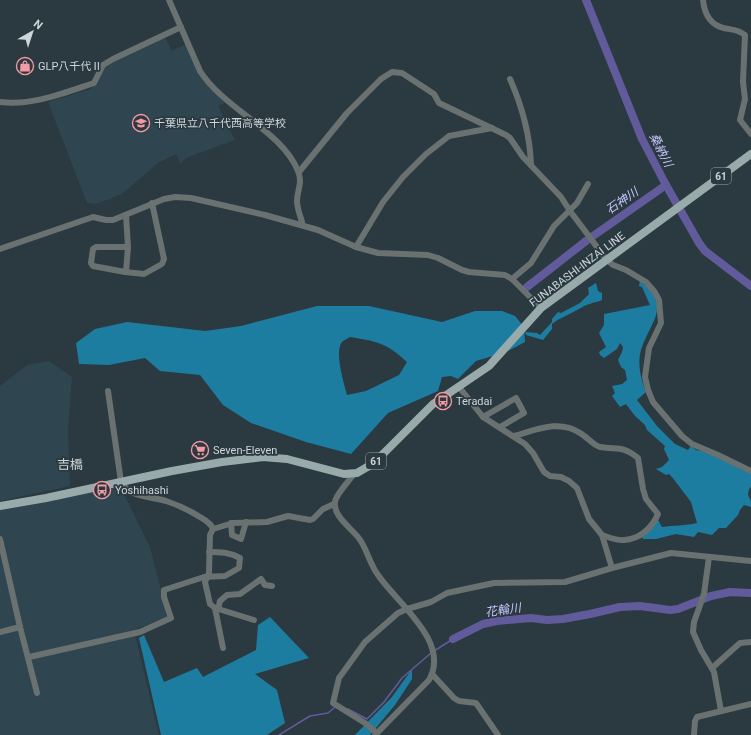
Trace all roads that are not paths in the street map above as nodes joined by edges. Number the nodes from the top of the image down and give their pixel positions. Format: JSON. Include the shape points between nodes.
{"nodes":[{"id":1,"x":170,"y":0,"type":"edge"},
{"id":2,"x":703,"y":0,"type":"edge"},
{"id":3,"x":180,"y":26,"type":"junction"},
{"id":4,"x":510,"y":78,"type":"dead end"},
{"id":5,"x":0,"y":102,"type":"edge"},
{"id":6,"x":492,"y":128,"type":"junction"},
{"id":7,"x":751,"y":134,"type":"edge"},
{"id":8,"x":751,"y":154,"type":"edge"},
{"id":9,"x":531,"y":165,"type":"junction"},
{"id":10,"x":299,"y":172,"type":"junction"},
{"id":11,"x":588,"y":184,"type":"dead end"},
{"id":12,"x":152,"y":203,"type":"junction"},
{"id":13,"x":570,"y":211,"type":"junction"},
{"id":14,"x":126,"y":214,"type":"junction"},
{"id":15,"x":301,"y":225,"type":"junction"},
{"id":16,"x":128,"y":247,"type":"junction"},
{"id":17,"x":356,"y":247,"type":"junction"},
{"id":18,"x":0,"y":249,"type":"edge"},
{"id":19,"x":606,"y":259,"type":"junction"},
{"id":20,"x":126,"y":272,"type":"junction"},
{"id":21,"x":512,"y":279,"type":"junction"},
{"id":22,"x":541,"y":308,"type":"junction"},
{"id":23,"x":459,"y":387,"type":"junction"},
{"id":24,"x":108,"y":391,"type":"dead end"},
{"id":25,"x":483,"y":418,"type":"junction"},
{"id":26,"x":500,"y":427,"type":"junction"},
{"id":27,"x":514,"y":436,"type":"junction"},
{"id":28,"x":751,"y":471,"type":"edge"},
{"id":29,"x":354,"y":474,"type":"junction"},
{"id":30,"x":121,"y":482,"type":"junction"},
{"id":31,"x":334,"y":504,"type":"junction"},
{"id":32,"x":0,"y":506,"type":"edge"},
{"id":33,"x":246,"y":522,"type":"junction"},
{"id":34,"x":231,"y":523,"type":"junction"},
{"id":35,"x":213,"y":529,"type":"junction"},
{"id":36,"x":602,"y":535,"type":"junction"},
{"id":37,"x":0,"y":539,"type":"edge"},
{"id":38,"x":209,"y":552,"type":"junction"},
{"id":39,"x":709,"y":557,"type":"junction"},
{"id":40,"x":751,"y":561,"type":"edge"},
{"id":41,"x":612,"y":568,"type":"junction"},
{"id":42,"x":207,"y":577,"type":"junction"},
{"id":43,"x":272,"y":586,"type":"dead end"},
{"id":44,"x":217,"y":609,"type":"junction"},
{"id":45,"x":407,"y":609,"type":"junction"},
{"id":46,"x":254,"y":620,"type":"dead end"},
{"id":47,"x":20,"y":627,"type":"junction"},
{"id":48,"x":0,"y":632,"type":"edge"},
{"id":49,"x":751,"y":642,"type":"edge"},
{"id":50,"x":223,"y":648,"type":"dead end"},
{"id":51,"x":28,"y":658,"type":"junction"},
{"id":52,"x":712,"y":668,"type":"junction"},
{"id":53,"x":432,"y":674,"type":"junction"},
{"id":54,"x":37,"y":692,"type":"dead end"},
{"id":55,"x":751,"y":704,"type":"edge"},
{"id":56,"x":721,"y":711,"type":"junction"},
{"id":57,"x":376,"y":734,"type":"edge"},
{"id":58,"x":498,"y":735,"type":"edge"},
{"id":59,"x":694,"y":735,"type":"edge"}],
"edges":[{"from":1,"to":3,"type":"street"},
{"from":2,"to":7,"type":"street","via":[[705,12],[712,21],[718,26],[739,30],[745,35],[745,99],[740,120]]},
{"from":3,"to":5,"type":"street","via":[[103,65],[94,83],[44,99],[19,103]]},
{"from":3,"to":10,"type":"street","via":[[205,78],[228,102],[272,137],[290,156]]},
{"from":4,"to":9,"type":"street","via":[[529,137]]},
{"from":6,"to":9,"type":"street","via":[[510,138]]},
{"from":6,"to":10,"type":"street","via":[[439,103],[434,94],[402,73],[392,72],[381,79],[348,113]]},
{"from":6,"to":17,"type":"street","via":[[449,136],[426,154],[383,202]]},
{"from":8,"to":19,"type":"main road","name":"FUNABASHI-INZAI LINE","number":"61"},
{"from":9,"to":13,"type":"street","via":[[561,197]]},
{"from":10,"to":15,"type":"street","via":[[300,184],[296,198]]},
{"from":11,"to":13,"type":"street"},
{"from":12,"to":14,"type":"street"},
{"from":12,"to":15,"type":"street","via":[[175,197],[191,198]]},
{"from":12,"to":20,"type":"street","via":[[164,259],[162,264],[144,274]]},
{"from":13,"to":19,"type":"street"},
{"from":13,"to":21,"type":"street","via":[[554,226],[531,263]]},
{"from":14,"to":16,"type":"street"},
{"from":14,"to":18,"type":"street","via":[[113,220],[93,217]]},
{"from":15,"to":17,"type":"street"},
{"from":16,"to":20,"type":"street"},
{"from":16,"to":20,"type":"street","via":[[96,247],[93,249],[91,263],[93,266]]},
{"from":17,"to":21,"type":"street","via":[[378,254],[428,255],[469,272],[505,275]]},
{"from":19,"to":22,"type":"main road","name":"FUNABASHI-INZAI LINE","number":"61"},
{"from":19,"to":28,"type":"street","via":[[646,282],[659,300],[661,322],[649,348],[645,377],[653,402],[692,444]]},
{"from":21,"to":22,"type":"street"},
{"from":22,"to":23,"type":"main road","name":"FUNABASHI-INZAI LINE","number":"61","via":[[489,366]]},
{"from":23,"to":25,"type":"street"},
{"from":23,"to":29,"type":"main road","name":"FUNABASHI-INZAI LINE","number":"61","via":[[426,411],[367,469]]},
{"from":24,"to":30,"type":"street"},
{"from":25,"to":26,"type":"street"},
{"from":25,"to":26,"type":"street","via":[[516,398],[524,412]]},
{"from":26,"to":27,"type":"street"},
{"from":27,"to":36,"type":"street","via":[[533,453],[544,472],[569,481],[577,488],[589,519]]},
{"from":27,"to":36,"type":"street","via":[[553,426],[568,427],[598,447],[620,448],[638,458],[643,489],[646,499],[658,514],[656,519],[640,536],[623,540]]},
{"from":29,"to":30,"type":"main road","number":"61","via":[[344,474],[287,459],[263,457],[222,462]]},
{"from":29,"to":31,"type":"street"},
{"from":30,"to":32,"type":"main road","number":"61"},
{"from":30,"to":35,"type":"street","via":[[130,492],[166,501],[195,514],[206,520]]},
{"from":31,"to":33,"type":"street","via":[[310,520],[288,516],[267,522]]},
{"from":31,"to":45,"type":"street","via":[[342,520],[359,538],[376,572]]},
{"from":33,"to":34,"type":"street"},
{"from":33,"to":34,"type":"street","via":[[242,539],[232,535]]},
{"from":34,"to":35,"type":"street"},
{"from":35,"to":38,"type":"street","via":[[208,540]]},
{"from":36,"to":41,"type":"street"},
{"from":37,"to":47,"type":"street"},
{"from":38,"to":42,"type":"street"},
{"from":38,"to":42,"type":"street","via":[[226,552],[240,558],[240,568],[225,576]]},
{"from":39,"to":40,"type":"street"},
{"from":39,"to":41,"type":"street","via":[[671,552]]},
{"from":39,"to":52,"type":"street","via":[[704,594],[693,632]]},
{"from":41,"to":45,"type":"street","via":[[565,582],[494,583],[473,587]]},
{"from":42,"to":44,"type":"street","via":[[206,592],[210,604]]},
{"from":42,"to":51,"type":"street","via":[[164,590],[171,618],[159,624],[140,632]]},
{"from":43,"to":44,"type":"street","via":[[265,585],[261,579],[240,594],[227,595],[220,601]]},
{"from":44,"to":46,"type":"street"},
{"from":44,"to":50,"type":"street"},
{"from":45,"to":53,"type":"street","via":[[421,627],[432,649],[435,662]]},
{"from":45,"to":57,"type":"street","via":[[398,613],[365,642],[339,678],[333,703],[365,723]]},
{"from":47,"to":48,"type":"street"},
{"from":47,"to":51,"type":"street"},
{"from":49,"to":52,"type":"street","via":[[740,643]]},
{"from":51,"to":54,"type":"street"},
{"from":52,"to":56,"type":"street"},
{"from":53,"to":57,"type":"street"},
{"from":53,"to":58,"type":"street","via":[[454,698],[476,703]]},
{"from":55,"to":56,"type":"street"},
{"from":56,"to":59,"type":"street","via":[[697,717]]}]}
